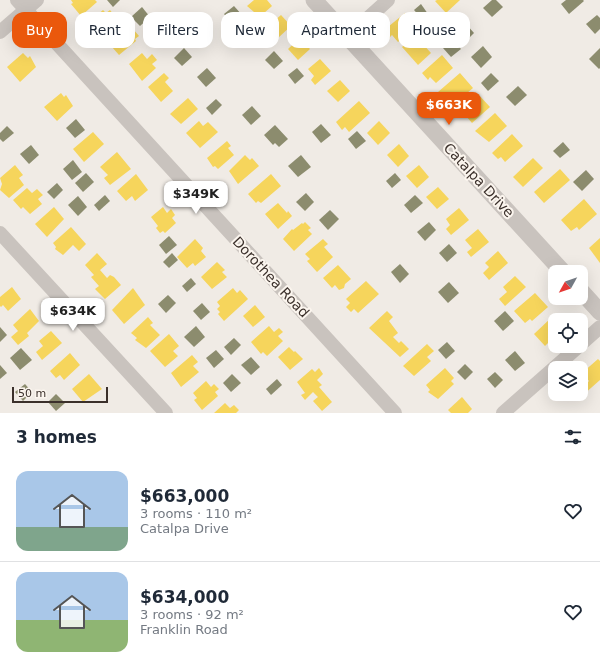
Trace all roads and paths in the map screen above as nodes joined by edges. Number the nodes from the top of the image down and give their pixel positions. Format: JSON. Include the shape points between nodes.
{"nodes":[{"id":1,"x":37,"y":0,"type":"edge"},
{"id":2,"x":314,"y":0,"type":"edge"},
{"id":3,"x":388,"y":0,"type":"edge"},
{"id":4,"x":21,"y":5,"type":"edge"},
{"id":5,"x":325,"y":12,"type":"edge"},
{"id":6,"x":374,"y":12,"type":"edge"},
{"id":7,"x":0,"y":32,"type":"edge"},
{"id":8,"x":358,"y":48,"type":"edge"},
{"id":9,"x":0,"y":233,"type":"edge"},
{"id":10,"x":557,"y":265,"type":"edge"},
{"id":11,"x":588,"y":299,"type":"edge"},
{"id":12,"x":600,"y":312,"type":"edge"},
{"id":13,"x":600,"y":327,"type":"edge"},
{"id":14,"x":588,"y":338,"type":"edge"},
{"id":15,"x":571,"y":353,"type":"edge"},
{"id":16,"x":166,"y":413,"type":"edge"},
{"id":17,"x":395,"y":413,"type":"edge"},
{"id":18,"x":503,"y":413,"type":"edge"}],
"edges":[{"from":1,"to":4,"type":"street"},
{"from":2,"to":5,"type":"street","name":"Catalpa Drive"},
{"from":3,"to":6,"type":"street"},
{"from":4,"to":7,"type":"street"},
{"from":4,"to":17,"type":"street","name":"Dorothea Road"},
{"from":8,"to":10,"type":"street","name":"Catalpa Drive"},
{"from":9,"to":16,"type":"street"},
{"from":11,"to":12,"type":"street"},
{"from":13,"to":14,"type":"street"},
{"from":15,"to":18,"type":"street"}]}
